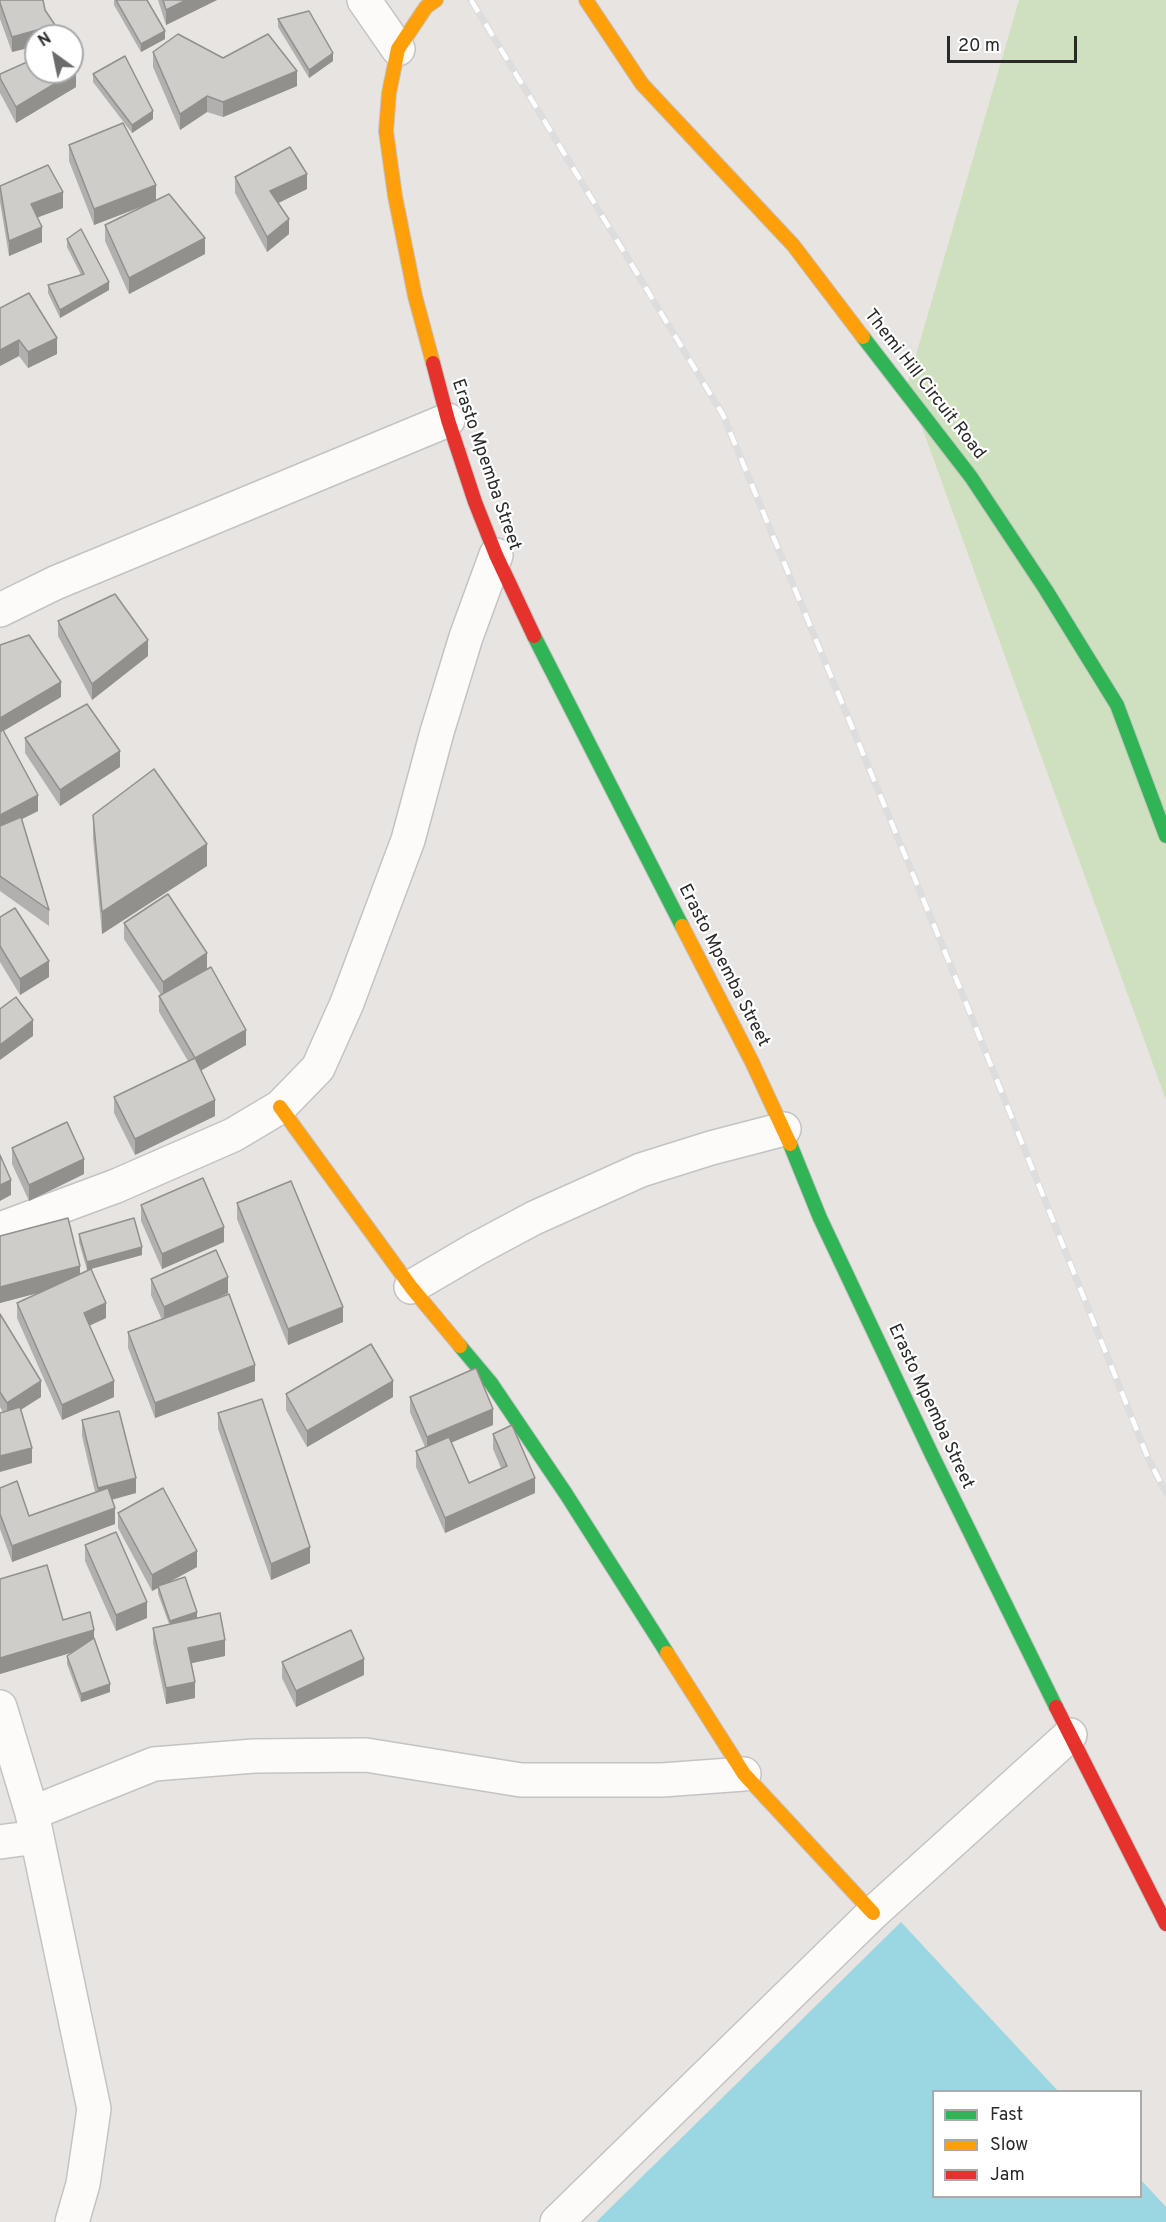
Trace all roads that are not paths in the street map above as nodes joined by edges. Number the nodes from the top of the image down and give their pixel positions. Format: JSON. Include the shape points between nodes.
{"nodes":[{"id":1,"x":364,"y":0,"type":"edge"},
{"id":2,"x":436,"y":0,"type":"edge"},
{"id":3,"x":586,"y":0,"type":"edge"},
{"id":4,"x":398,"y":50,"type":"junction"},
{"id":5,"x":448,"y":420,"type":"junction"},
{"id":6,"x":496,"y":555,"type":"junction"},
{"id":7,"x":0,"y":610,"type":"edge"},
{"id":8,"x":1166,"y":836,"type":"edge"},
{"id":9,"x":280,"y":1107,"type":"junction"},
{"id":10,"x":784,"y":1129,"type":"junction"},
{"id":11,"x":0,"y":1229,"type":"edge"},
{"id":12,"x":411,"y":1287,"type":"junction"},
{"id":13,"x":0,"y":1707,"type":"edge"},
{"id":14,"x":1070,"y":1734,"type":"junction"},
{"id":15,"x":744,"y":1774,"type":"junction"},
{"id":16,"x":34,"y":1825,"type":"junction"},
{"id":17,"x":0,"y":1842,"type":"edge"},
{"id":18,"x":873,"y":1913,"type":"junction"},
{"id":19,"x":1166,"y":1924,"type":"edge"},
{"id":20,"x":72,"y":2222,"type":"edge"},
{"id":21,"x":557,"y":2222,"type":"edge"}],
"edges":[{"from":1,"to":4,"type":"street"},
{"from":2,"to":4,"type":"street","name":"Erasto Mpemba Street","via":[[426,7]]},
{"from":3,"to":8,"type":"street","name":"Themi Hill Circuit Road","via":[[642,84],[793,245],[971,477],[1117,705]]},
{"from":4,"to":5,"type":"street","name":"Erasto Mpemba Street","via":[[388,93],[386,131],[415,296]]},
{"from":5,"to":6,"type":"street","name":"Erasto Mpemba Street"},
{"from":5,"to":7,"type":"street","via":[[55,583]]},
{"from":6,"to":9,"type":"street","via":[[459,658],[408,840],[348,1004],[318,1068]]},
{"from":6,"to":10,"type":"street","name":"Erasto Mpemba Street"},
{"from":9,"to":11,"type":"street","via":[[233,1135],[159,1168]]},
{"from":9,"to":12,"type":"street"},
{"from":10,"to":12,"type":"street","via":[[641,1170],[534,1218]]},
{"from":10,"to":14,"type":"street","name":"Erasto Mpemba Street","via":[[820,1218],[932,1455]]},
{"from":12,"to":15,"type":"street","via":[[490,1383],[566,1494]]},
{"from":13,"to":16,"type":"street"},
{"from":14,"to":18,"type":"street"},
{"from":14,"to":19,"type":"street","name":"Erasto Mpemba Street"},
{"from":15,"to":16,"type":"street","via":[[662,1780],[521,1780],[366,1755],[254,1756],[154,1764]]},
{"from":15,"to":18,"type":"street"},
{"from":16,"to":17,"type":"street"},
{"from":16,"to":20,"type":"street","via":[[94,2109],[83,2184]]},
{"from":18,"to":21,"type":"street"}]}
